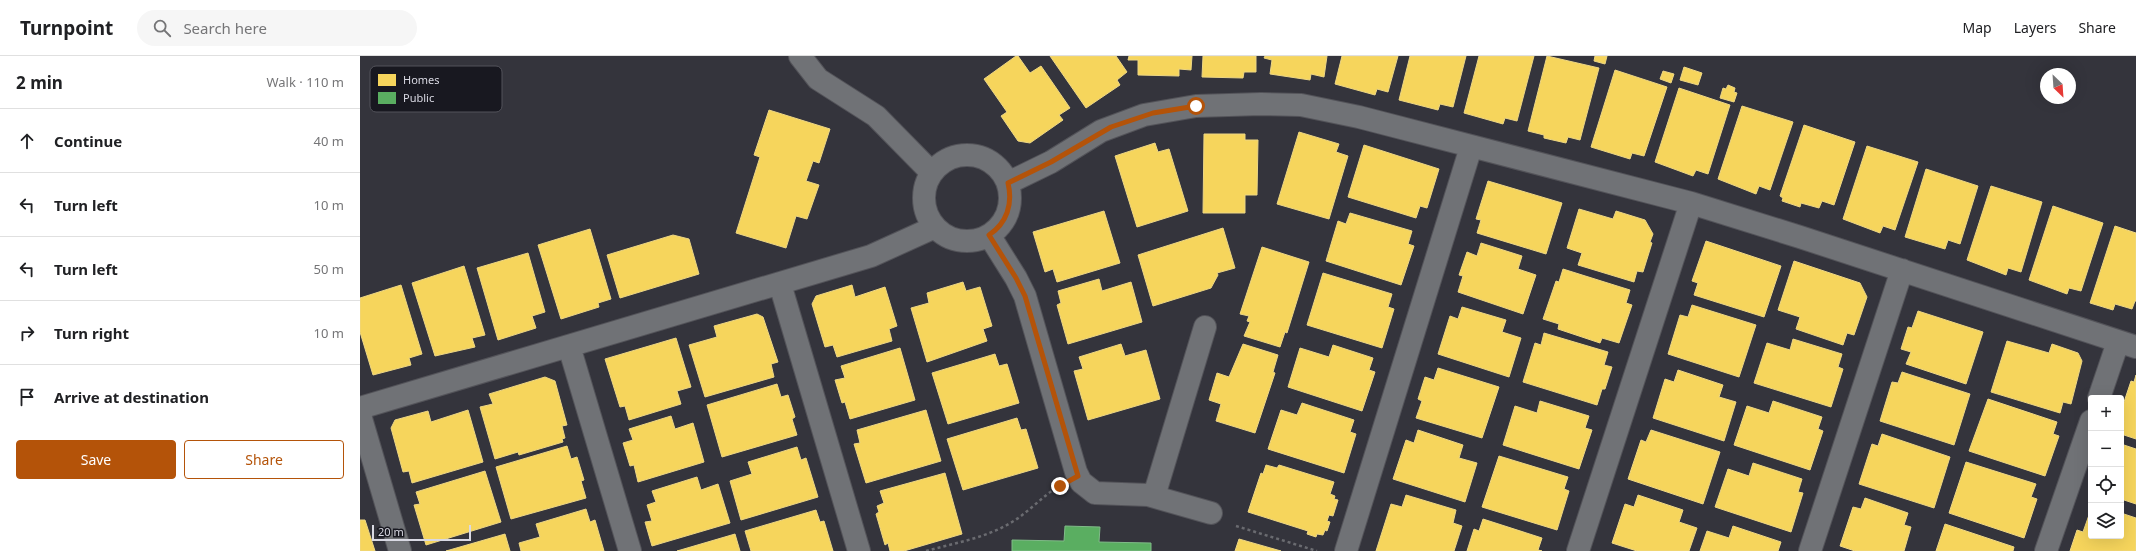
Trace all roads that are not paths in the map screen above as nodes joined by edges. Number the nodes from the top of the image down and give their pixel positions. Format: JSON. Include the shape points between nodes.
{"nodes":[{"id":1,"x":800,"y":56,"type":"edge"},
{"id":2,"x":1471,"y":147,"type":"junction"},
{"id":3,"x":932,"y":173,"type":"junction"},
{"id":4,"x":1008,"y":183,"type":"junction"},
{"id":5,"x":1691,"y":203,"type":"junction"},
{"id":6,"x":935,"y":227,"type":"junction"},
{"id":7,"x":989,"y":235,"type":"junction"},
{"id":8,"x":1902,"y":270,"type":"junction"},
{"id":9,"x":780,"y":284,"type":"junction"},
{"id":10,"x":1204,"y":327,"type":"dead end"},
{"id":11,"x":2127,"y":344,"type":"edge"},
{"id":12,"x":569,"y":346,"type":"junction"},
{"id":13,"x":2101,"y":395,"type":"edge"},
{"id":14,"x":360,"y":408,"type":"edge"},
{"id":15,"x":360,"y":415,"type":"edge"},
{"id":16,"x":2088,"y":430,"type":"edge"},
{"id":17,"x":1154,"y":496,"type":"junction"},
{"id":18,"x":1211,"y":513,"type":"road end"},
{"id":19,"x":400,"y":551,"type":"edge"},
{"id":20,"x":630,"y":551,"type":"edge"},
{"id":21,"x":859,"y":551,"type":"edge"},
{"id":22,"x":1346,"y":551,"type":"edge"},
{"id":23,"x":1578,"y":551,"type":"edge"},
{"id":24,"x":1810,"y":551,"type":"edge"},
{"id":25,"x":2046,"y":551,"type":"edge"}],
"edges":[{"from":1,"to":3,"type":"street","via":[[818,79],[876,116]]},
{"from":2,"to":4,"type":"street","via":[[1359,117],[1301,105],[1196,106],[1153,113],[1116,125]]},
{"from":2,"to":5,"type":"street"},
{"from":2,"to":22,"type":"street"},
{"from":3,"to":4,"type":"street","via":[[947,159],[973,155],[992,162]]},
{"from":3,"to":6,"type":"street","via":[[925,186],[924,200],[927,214]]},
{"from":4,"to":7,"type":"street","via":[[1010,204],[1006,217]]},
{"from":5,"to":8,"type":"street"},
{"from":5,"to":23,"type":"street"},
{"from":6,"to":7,"type":"street","via":[[945,235],[962,241]]},
{"from":6,"to":9,"type":"street","via":[[871,256]]},
{"from":7,"to":17,"type":"street","via":[[1025,296],[1078,476],[1085,487],[1094,493]]},
{"from":8,"to":11,"type":"street"},
{"from":8,"to":24,"type":"street"},
{"from":9,"to":12,"type":"street"},
{"from":9,"to":21,"type":"street"},
{"from":10,"to":17,"type":"street"},
{"from":11,"to":13,"type":"street"},
{"from":12,"to":14,"type":"street"},
{"from":12,"to":20,"type":"street"},
{"from":15,"to":19,"type":"street"},
{"from":16,"to":25,"type":"street"},
{"from":17,"to":18,"type":"street"}]}
